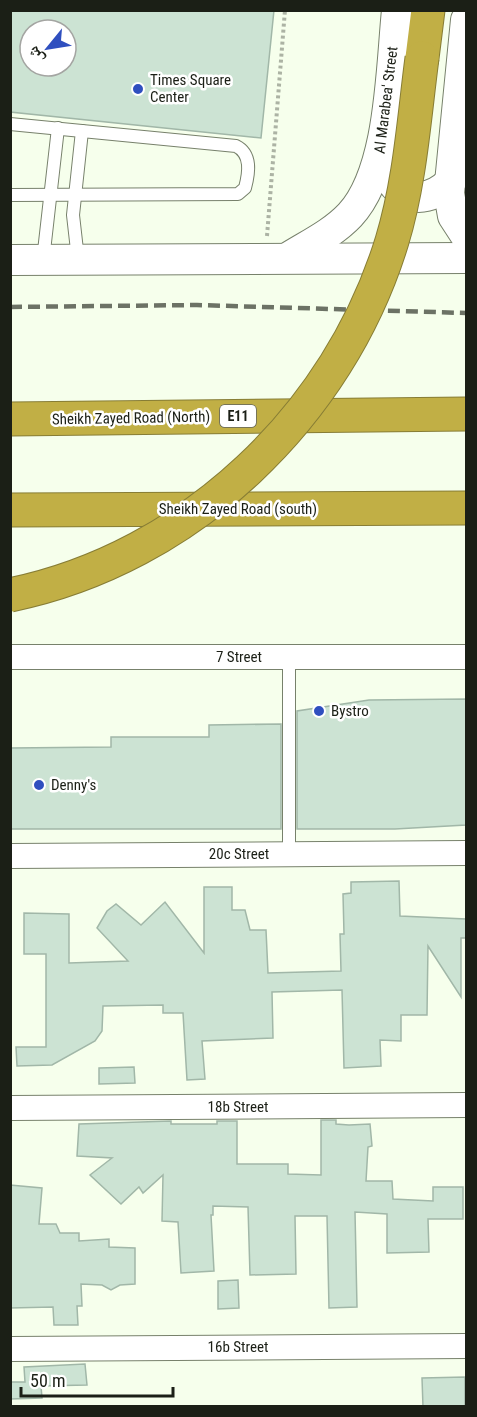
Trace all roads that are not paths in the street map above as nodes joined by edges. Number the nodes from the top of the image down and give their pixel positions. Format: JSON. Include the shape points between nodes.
{"nodes":[{"id":1,"x":397,"y":10,"type":"edge"},
{"id":2,"x":428,"y":10,"type":"edge"},
{"id":3,"x":466,"y":20,"type":"edge"},
{"id":4,"x":10,"y":124,"type":"edge"},
{"id":5,"x":58,"y":128,"type":"junction"},
{"id":6,"x":82,"y":131,"type":"junction"},
{"id":7,"x":381,"y":153,"type":"junction"},
{"id":8,"x":451,"y":181,"type":"junction"},
{"id":9,"x":75,"y":194,"type":"junction"},
{"id":10,"x":10,"y":195,"type":"edge"},
{"id":11,"x":52,"y":195,"type":"junction"},
{"id":12,"x":466,"y":236,"type":"edge"},
{"id":13,"x":277,"y":257,"type":"junction"},
{"id":14,"x":466,"y":258,"type":"edge"},
{"id":15,"x":10,"y":260,"type":"edge"},
{"id":16,"x":43,"y":260,"type":"junction"},
{"id":17,"x":78,"y":260,"type":"junction"},
{"id":18,"x":466,"y":414,"type":"edge"},
{"id":19,"x":10,"y":419,"type":"edge"},
{"id":20,"x":466,"y":508,"type":"edge"},
{"id":21,"x":10,"y":510,"type":"edge"},
{"id":22,"x":10,"y":595,"type":"edge"},
{"id":23,"x":10,"y":657,"type":"edge"},
{"id":24,"x":289,"y":657,"type":"junction"},
{"id":25,"x":466,"y":657,"type":"edge"},
{"id":26,"x":466,"y":853,"type":"edge"},
{"id":27,"x":289,"y":854,"type":"junction"},
{"id":28,"x":10,"y":856,"type":"edge"},
{"id":29,"x":466,"y":1106,"type":"edge"},
{"id":30,"x":10,"y":1108,"type":"edge"},
{"id":31,"x":466,"y":1346,"type":"edge"},
{"id":32,"x":10,"y":1349,"type":"edge"}],
"edges":[{"from":1,"to":7,"type":"street","name":"Al Marabea' Street"},
{"from":2,"to":22,"type":"highway","bridge":true,"via":[[409,166],[392,242],[346,348],[303,411],[279,441],[237,480],[159,537],[90,571]]},
{"from":3,"to":8,"type":"street"},
{"from":4,"to":5,"type":"lane"},
{"from":5,"to":6,"type":"lane"},
{"from":5,"to":11,"type":"lane"},
{"from":6,"to":9,"type":"lane"},
{"from":6,"to":9,"type":"lane","via":[[236,146],[247,156],[246,184],[238,194]]},
{"from":7,"to":8,"type":"street","via":[[388,177],[405,193],[428,196]]},
{"from":7,"to":13,"type":"street","name":"Al Marabea' Street","via":[[367,190],[352,214],[330,232]]},
{"from":8,"to":12,"type":"street","via":[[453,216]]},
{"from":9,"to":11,"type":"lane"},
{"from":9,"to":17,"type":"lane","via":[[73,229]]},
{"from":10,"to":11,"type":"lane"},
{"from":11,"to":16,"type":"lane"},
{"from":13,"to":14,"type":"street"},
{"from":13,"to":17,"type":"street"},
{"from":15,"to":16,"type":"street"},
{"from":16,"to":17,"type":"street"},
{"from":18,"to":19,"type":"highway","name":"Sheikh Zayed Road (North)","number":"E11"},
{"from":20,"to":21,"type":"highway","name":"Sheikh Zayed Road (south)"},
{"from":23,"to":24,"type":"street","name":"7 Street"},
{"from":24,"to":25,"type":"street","name":"7 Street"},
{"from":24,"to":27,"type":"lane"},
{"from":26,"to":27,"type":"street","name":"20c Street"},
{"from":27,"to":28,"type":"street","name":"20c Street"},
{"from":29,"to":30,"type":"street","name":"18b Street"},
{"from":31,"to":32,"type":"street","name":"16b Street"}]}
